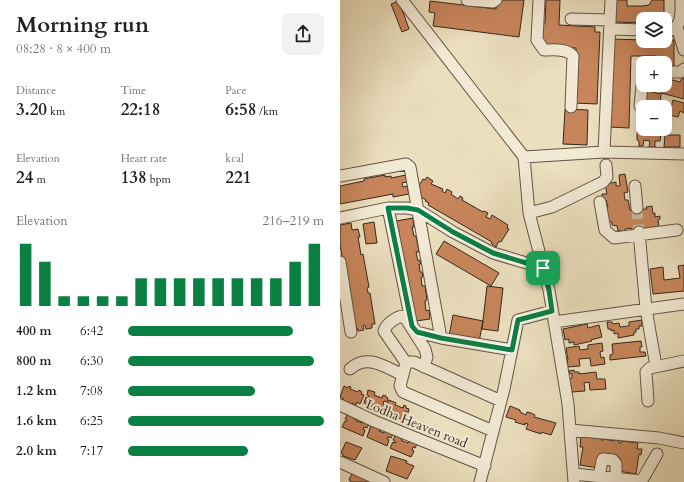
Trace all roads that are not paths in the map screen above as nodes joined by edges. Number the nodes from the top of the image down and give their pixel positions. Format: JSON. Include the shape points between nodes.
{"nodes":[{"id":1,"x":402,"y":0,"type":"edge"},
{"id":2,"x":468,"y":0,"type":"edge"},
{"id":3,"x":496,"y":0,"type":"edge"},
{"id":4,"x":539,"y":0,"type":"edge"},
{"id":5,"x":611,"y":0,"type":"edge"},
{"id":6,"x":681,"y":0,"type":"edge"},
{"id":7,"x":572,"y":19,"type":"dead end"},
{"id":8,"x":610,"y":24,"type":"junction"},
{"id":9,"x":677,"y":27,"type":"junction"},
{"id":10,"x":636,"y":29,"type":"edge"},
{"id":11,"x":672,"y":29,"type":"edge"},
{"id":12,"x":684,"y":50,"type":"edge"},
{"id":13,"x":684,"y":69,"type":"edge"},
{"id":14,"x":672,"y":72,"type":"edge"},
{"id":15,"x":571,"y":107,"type":"dead end"},
{"id":16,"x":604,"y":152,"type":"junction"},
{"id":17,"x":684,"y":154,"type":"edge"},
{"id":18,"x":524,"y":157,"type":"junction"},
{"id":19,"x":606,"y":165,"type":"dead end"},
{"id":20,"x":340,"y":176,"type":"edge"},
{"id":21,"x":635,"y":186,"type":"dead end"},
{"id":22,"x":600,"y":202,"type":"dead end"},
{"id":23,"x":388,"y":208,"type":"junction"},
{"id":24,"x":637,"y":208,"type":"tunnel mouth"},
{"id":25,"x":418,"y":210,"type":"junction"},
{"id":26,"x":529,"y":213,"type":"junction"},
{"id":27,"x":340,"y":218,"type":"edge"},
{"id":28,"x":677,"y":230,"type":"dead end"},
{"id":29,"x":639,"y":233,"type":"junction"},
{"id":30,"x":340,"y":262,"type":"edge"},
{"id":31,"x":543,"y":268,"type":"junction"},
{"id":32,"x":684,"y":304,"type":"edge"},
{"id":33,"x":646,"y":309,"type":"junction"},
{"id":34,"x":553,"y":316,"type":"junction"},
{"id":35,"x":351,"y":332,"type":"dead end"},
{"id":36,"x":441,"y":338,"type":"junction"},
{"id":37,"x":512,"y":350,"type":"junction"},
{"id":38,"x":684,"y":361,"type":"edge"},
{"id":39,"x":406,"y":363,"type":"junction"},
{"id":40,"x":656,"y":366,"type":"junction"},
{"id":41,"x":424,"y":367,"type":"junction"},
{"id":42,"x":350,"y":369,"type":"dead end"},
{"id":43,"x":403,"y":375,"type":"junction"},
{"id":44,"x":501,"y":401,"type":"junction"},
{"id":45,"x":648,"y":401,"type":"dead end"},
{"id":46,"x":340,"y":405,"type":"edge"},
{"id":47,"x":570,"y":430,"type":"junction"},
{"id":48,"x":493,"y":431,"type":"junction"},
{"id":49,"x":683,"y":439,"type":"edge"},
{"id":50,"x":657,"y":454,"type":"dead end"},
{"id":51,"x":340,"y":462,"type":"edge"},
{"id":52,"x":484,"y":466,"type":"junction"},
{"id":53,"x":577,"y":476,"type":"edge"},
{"id":54,"x":606,"y":478,"type":"edge"},
{"id":55,"x":641,"y":481,"type":"edge"},
{"id":56,"x":384,"y":482,"type":"edge"},
{"id":57,"x":480,"y":482,"type":"edge"}],
"edges":[{"from":1,"to":18,"type":"street"},
{"from":2,"to":3,"type":"street"},
{"from":4,"to":15,"type":"street","via":[[538,44],[544,50],[566,51],[573,56]]},
{"from":5,"to":8,"type":"street"},
{"from":6,"to":9,"type":"street","via":[[682,18]]},
{"from":7,"to":8,"type":"street"},
{"from":8,"to":10,"type":"street"},
{"from":8,"to":16,"type":"street"},
{"from":9,"to":11,"type":"street"},
{"from":9,"to":12,"type":"street"},
{"from":13,"to":14,"type":"street","via":[[681,72]]},
{"from":16,"to":17,"type":"street"},
{"from":16,"to":18,"type":"street"},
{"from":18,"to":26,"type":"street"},
{"from":19,"to":26,"type":"street","via":[[607,177],[603,182],[552,207]]},
{"from":20,"to":25,"type":"street","via":[[406,164],[410,167]]},
{"from":21,"to":24,"type":"street"},
{"from":22,"to":29,"type":"street","via":[[605,230],[614,238]]},
{"from":23,"to":25,"type":"street"},
{"from":23,"to":27,"type":"street"},
{"from":23,"to":36,"type":"street","via":[[412,326],[417,332]]},
{"from":25,"to":31,"type":"street","via":[[493,253]]},
{"from":25,"to":36,"type":"street"},
{"from":26,"to":31,"type":"street"},
{"from":28,"to":29,"type":"street"},
{"from":29,"to":33,"type":"street"},
{"from":30,"to":35,"type":"street"},
{"from":31,"to":34,"type":"street"},
{"from":32,"to":33,"type":"street"},
{"from":33,"to":34,"type":"street"},
{"from":33,"to":40,"type":"street"},
{"from":34,"to":37,"type":"street","via":[[518,320]]},
{"from":34,"to":47,"type":"street"},
{"from":36,"to":37,"type":"street"},
{"from":37,"to":44,"type":"street"},
{"from":38,"to":40,"type":"street"},
{"from":39,"to":41,"type":"street","via":[[414,362]]},
{"from":39,"to":41,"type":"street","via":[[384,331],[399,316],[404,316],[425,349],[427,357]]},
{"from":39,"to":43,"type":"street"},
{"from":40,"to":45,"type":"street","via":[[646,372]]},
{"from":41,"to":44,"type":"street"},
{"from":42,"to":43,"type":"street","via":[[354,365],[372,361]]},
{"from":43,"to":48,"type":"street","via":[[400,386],[403,392]]},
{"from":44,"to":48,"type":"street"},
{"from":46,"to":52,"type":"street","name":"Lodha Heaven road"},
{"from":47,"to":49,"type":"street"},
{"from":47,"to":53,"type":"street"},
{"from":48,"to":52,"type":"street"},
{"from":50,"to":55,"type":"street"},
{"from":51,"to":56,"type":"street"},
{"from":52,"to":57,"type":"street"},
{"from":53,"to":54,"type":"street"},
{"from":54,"to":55,"type":"street"}]}
